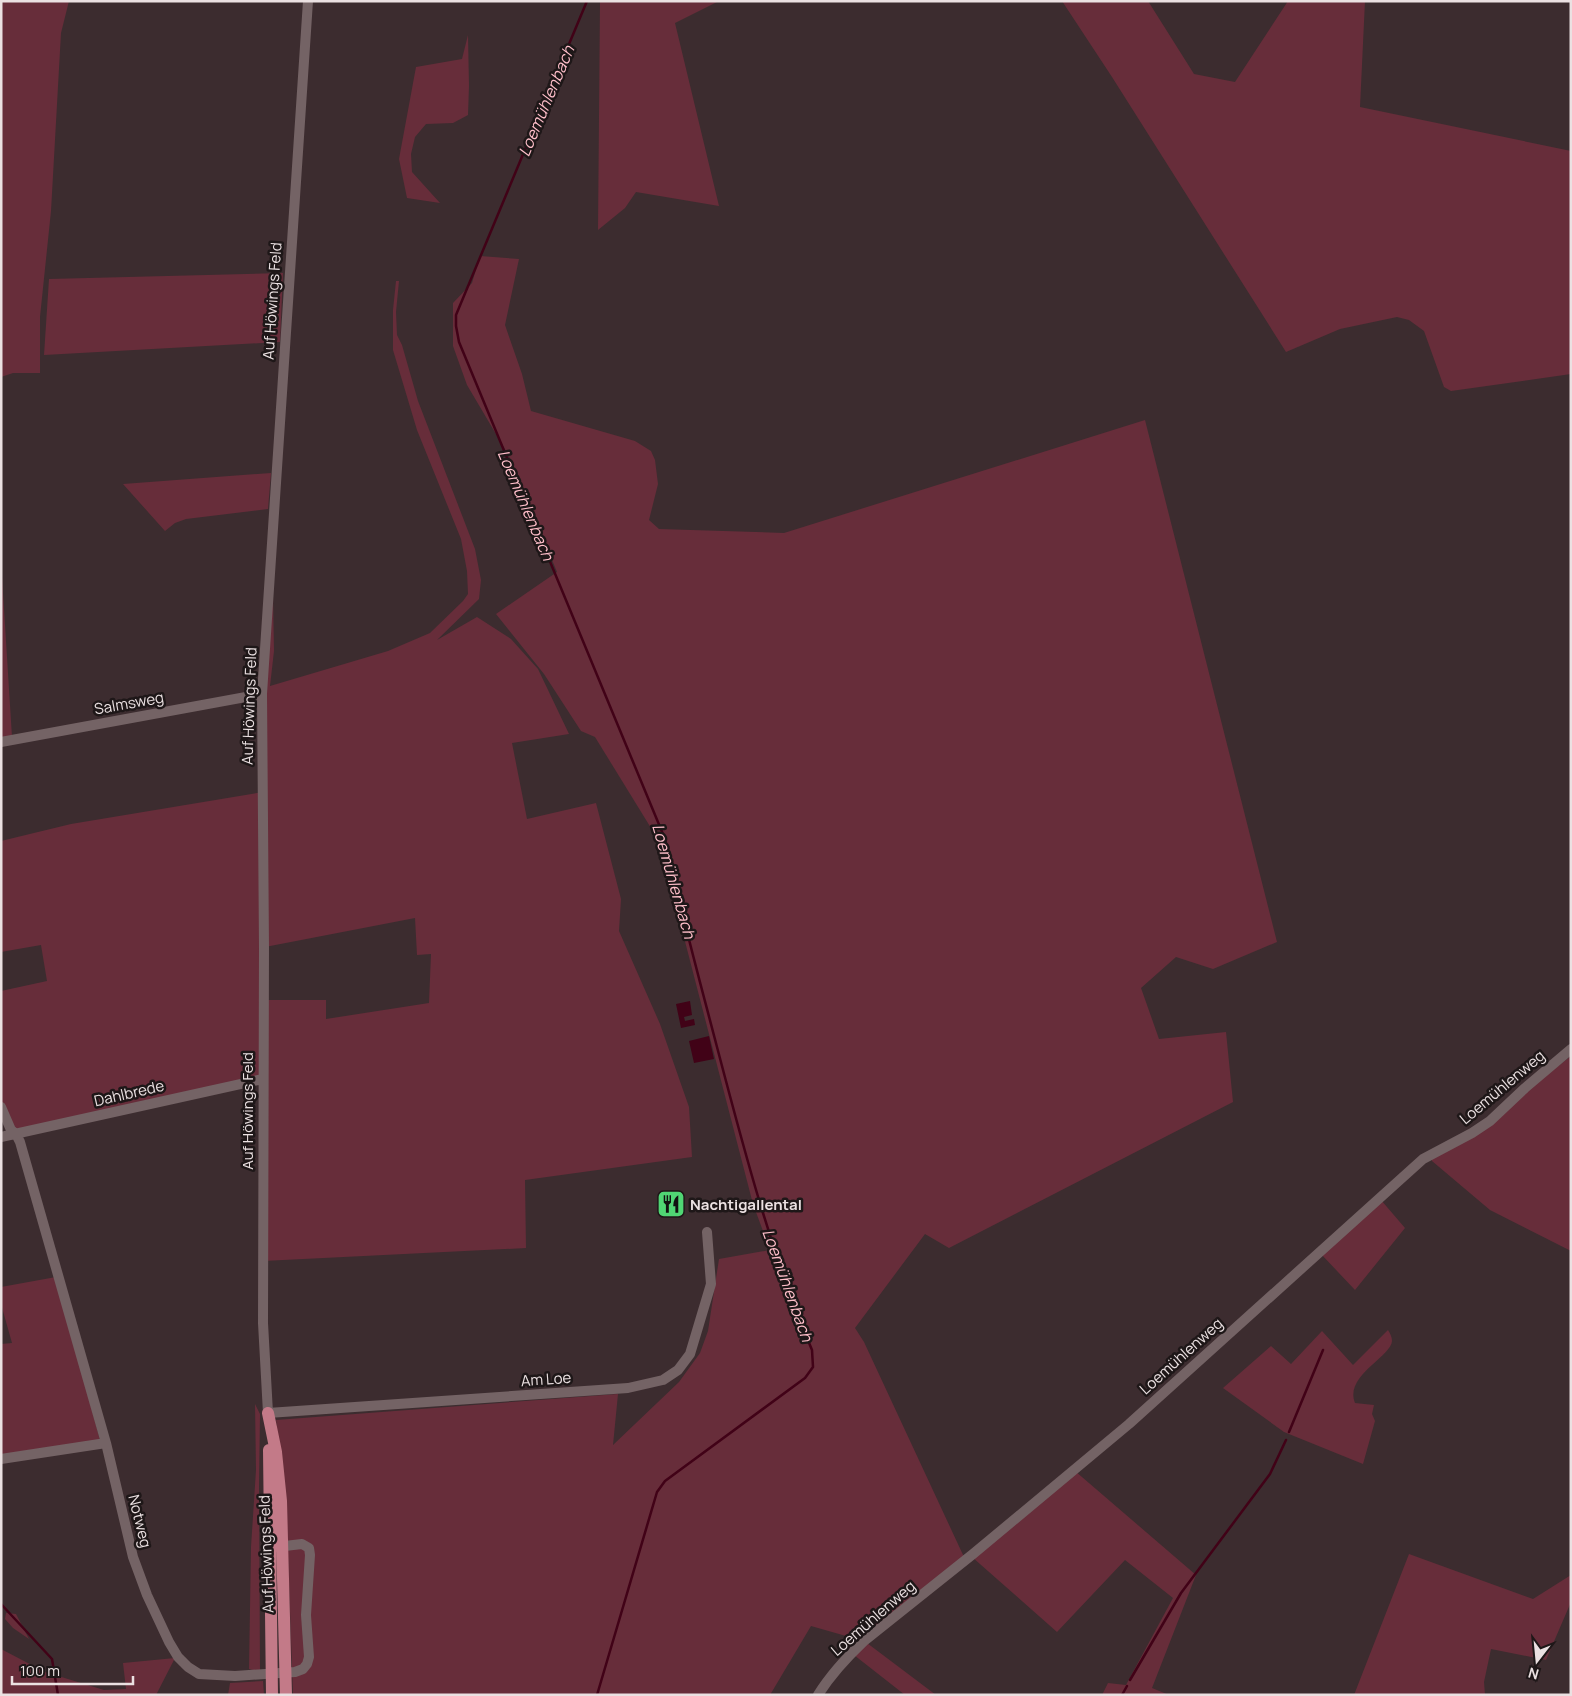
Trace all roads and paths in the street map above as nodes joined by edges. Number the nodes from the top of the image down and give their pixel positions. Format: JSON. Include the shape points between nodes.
{"nodes":[{"id":1,"x":308,"y":1,"type":"edge"},
{"id":2,"x":262,"y":694,"type":"junction"},
{"id":3,"x":1,"y":742,"type":"edge"},
{"id":4,"x":1571,"y":1049,"type":"edge"},
{"id":5,"x":263,"y":1079,"type":"junction"},
{"id":6,"x":1,"y":1107,"type":"edge"},
{"id":7,"x":16,"y":1134,"type":"junction"},
{"id":8,"x":1,"y":1137,"type":"edge"},
{"id":9,"x":707,"y":1232,"type":"dead end"},
{"id":10,"x":268,"y":1412,"type":"junction"},
{"id":11,"x":106,"y":1443,"type":"junction"},
{"id":12,"x":1,"y":1459,"type":"edge"},
{"id":13,"x":277,"y":1547,"type":"junction"},
{"id":14,"x":272,"y":1695,"type":"edge"},
{"id":15,"x":286,"y":1695,"type":"edge"},
{"id":16,"x":818,"y":1695,"type":"edge"}],
"edges":[{"from":1,"to":2,"type":"street","name":"Auf Höwings Feld"},
{"from":2,"to":3,"type":"street","name":"Salmsweg"},
{"from":2,"to":5,"type":"street","name":"Auf Höwings Feld"},
{"from":4,"to":16,"type":"street","name":"Loemühlenweg","via":[[1490,1121],[1423,1159],[1128,1424],[864,1641],[828,1678]]},
{"from":5,"to":7,"type":"street","name":"Dahlbrede"},
{"from":5,"to":10,"type":"street","name":"Auf Höwings Feld","via":[[263,1323]]},
{"from":6,"to":7,"type":"street","name":"Notweg"},
{"from":7,"to":8,"type":"street","name":"Dahlbrede"},
{"from":7,"to":11,"type":"street","name":"Notweg"},
{"from":9,"to":10,"type":"street","name":"Am Loe","via":[[711,1284],[690,1354],[678,1370],[663,1380],[628,1388]]},
{"from":10,"to":13,"type":"main road","name":"Auf Höwings Feld"},
{"from":11,"to":12,"type":"street"},
{"from":11,"to":13,"type":"street","name":"Notweg","via":[[133,1557],[147,1594],[178,1657],[199,1674],[235,1676],[295,1672],[307,1664],[309,1548],[302,1544]]},
{"from":13,"to":14,"type":"main road","name":"Auf Höwings Feld"},
{"from":13,"to":15,"type":"main road","name":"Auf Höwings Feld"}]}
